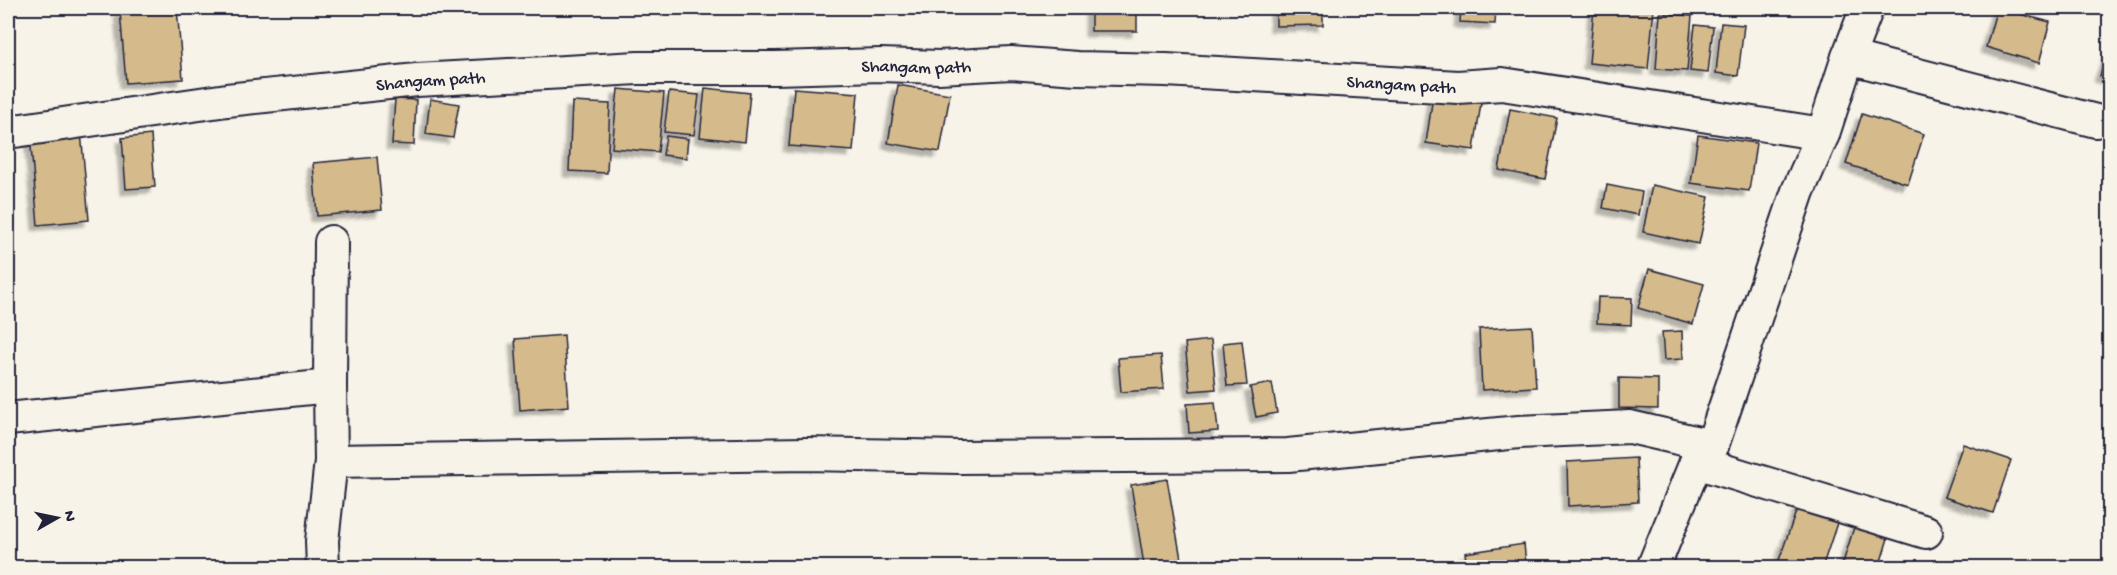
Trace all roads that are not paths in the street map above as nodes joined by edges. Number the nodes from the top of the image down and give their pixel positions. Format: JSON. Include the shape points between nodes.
{"nodes":[{"id":1,"x":1868,"y":8,"type":"edge"},
{"id":2,"x":1848,"y":57,"type":"junction"},
{"id":3,"x":2096,"y":121,"type":"dead end"},
{"id":4,"x":8,"y":132,"type":"edge"},
{"id":5,"x":1822,"y":134,"type":"junction"},
{"id":6,"x":331,"y":242,"type":"dead end"},
{"id":7,"x":330,"y":386,"type":"junction"},
{"id":8,"x":8,"y":418,"type":"edge"},
{"id":9,"x":1704,"y":454,"type":"junction"},
{"id":10,"x":331,"y":461,"type":"junction"},
{"id":11,"x":1926,"y":532,"type":"dead end"},
{"id":12,"x":323,"y":567,"type":"edge"},
{"id":13,"x":1653,"y":567,"type":"edge"}],
"edges":[{"from":1,"to":2,"type":"street"},
{"from":2,"to":3,"type":"street"},
{"from":2,"to":5,"type":"street"},
{"from":4,"to":5,"type":"street","name":"Shangam path","via":[[227,100],[417,80],[638,68],[939,67],[1011,63],[1458,87],[1502,84]]},
{"from":5,"to":9,"type":"street"},
{"from":6,"to":7,"type":"street"},
{"from":7,"to":8,"type":"street"},
{"from":7,"to":10,"type":"street"},
{"from":9,"to":10,"type":"street","via":[[1630,426],[1519,432],[1288,455],[807,454]]},
{"from":9,"to":11,"type":"street"},
{"from":9,"to":13,"type":"street"},
{"from":10,"to":12,"type":"street"}]}
